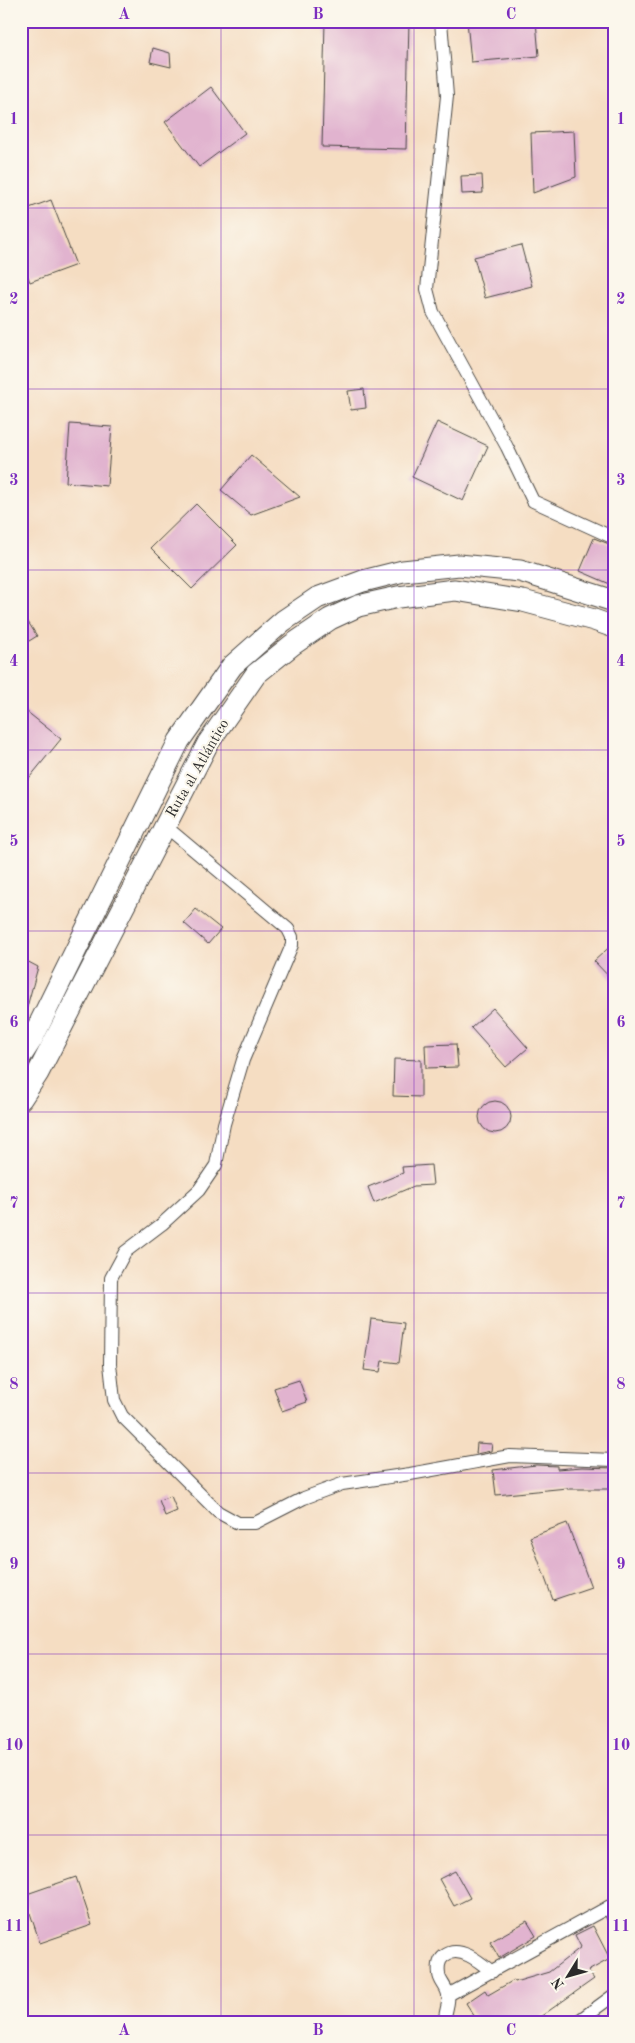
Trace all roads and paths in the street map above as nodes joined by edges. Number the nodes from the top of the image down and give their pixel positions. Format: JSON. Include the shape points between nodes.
{"nodes":[{"id":1,"x":441,"y":21,"type":"edge"},
{"id":2,"x":614,"y":538,"type":"edge"},
{"id":3,"x":614,"y":601,"type":"edge"},
{"id":4,"x":614,"y":627,"type":"edge"},
{"id":5,"x":164,"y":825,"type":"junction"},
{"id":6,"x":21,"y":1056,"type":"edge"},
{"id":7,"x":21,"y":1099,"type":"edge"},
{"id":8,"x":614,"y":1460,"type":"edge"},
{"id":9,"x":611,"y":1906,"type":"edge"},
{"id":10,"x":614,"y":1920,"type":"edge"},
{"id":11,"x":492,"y":1972,"type":"junction"},
{"id":12,"x":448,"y":1995,"type":"junction"},
{"id":13,"x":614,"y":1995,"type":"edge"},
{"id":14,"x":445,"y":2022,"type":"edge"},
{"id":15,"x":577,"y":2022,"type":"edge"}],
"edges":[{"from":1,"to":2,"type":"street","via":[[447,96],[428,289],[433,312],[533,501]]},
{"from":3,"to":6,"type":"highway","name":"Ruta al Atlántico","via":[[520,571],[459,565],[403,571],[363,581],[317,598],[283,621],[232,666],[179,741]]},
{"from":4,"to":5,"type":"highway","name":"Ruta al Atlántico","via":[[522,601],[455,590],[398,597],[351,609],[307,634],[256,674],[208,743]]},
{"from":5,"to":7,"type":"highway","name":"Ruta al Atlántico","via":[[38,1073]]},
{"from":5,"to":8,"type":"street","via":[[288,929],[292,944],[244,1060],[224,1124],[216,1165],[198,1190],[162,1224],[125,1252],[111,1278],[110,1364],[114,1400],[122,1416],[218,1512],[238,1523],[255,1523],[304,1498],[342,1484],[510,1456]]},
{"from":9,"to":10,"type":"street"},
{"from":9,"to":11,"type":"street"},
{"from":11,"to":12,"type":"street"},
{"from":11,"to":12,"type":"street","via":[[464,1953],[450,1952],[442,1957],[438,1976]]},
{"from":12,"to":14,"type":"street"},
{"from":13,"to":15,"type":"street"}]}
